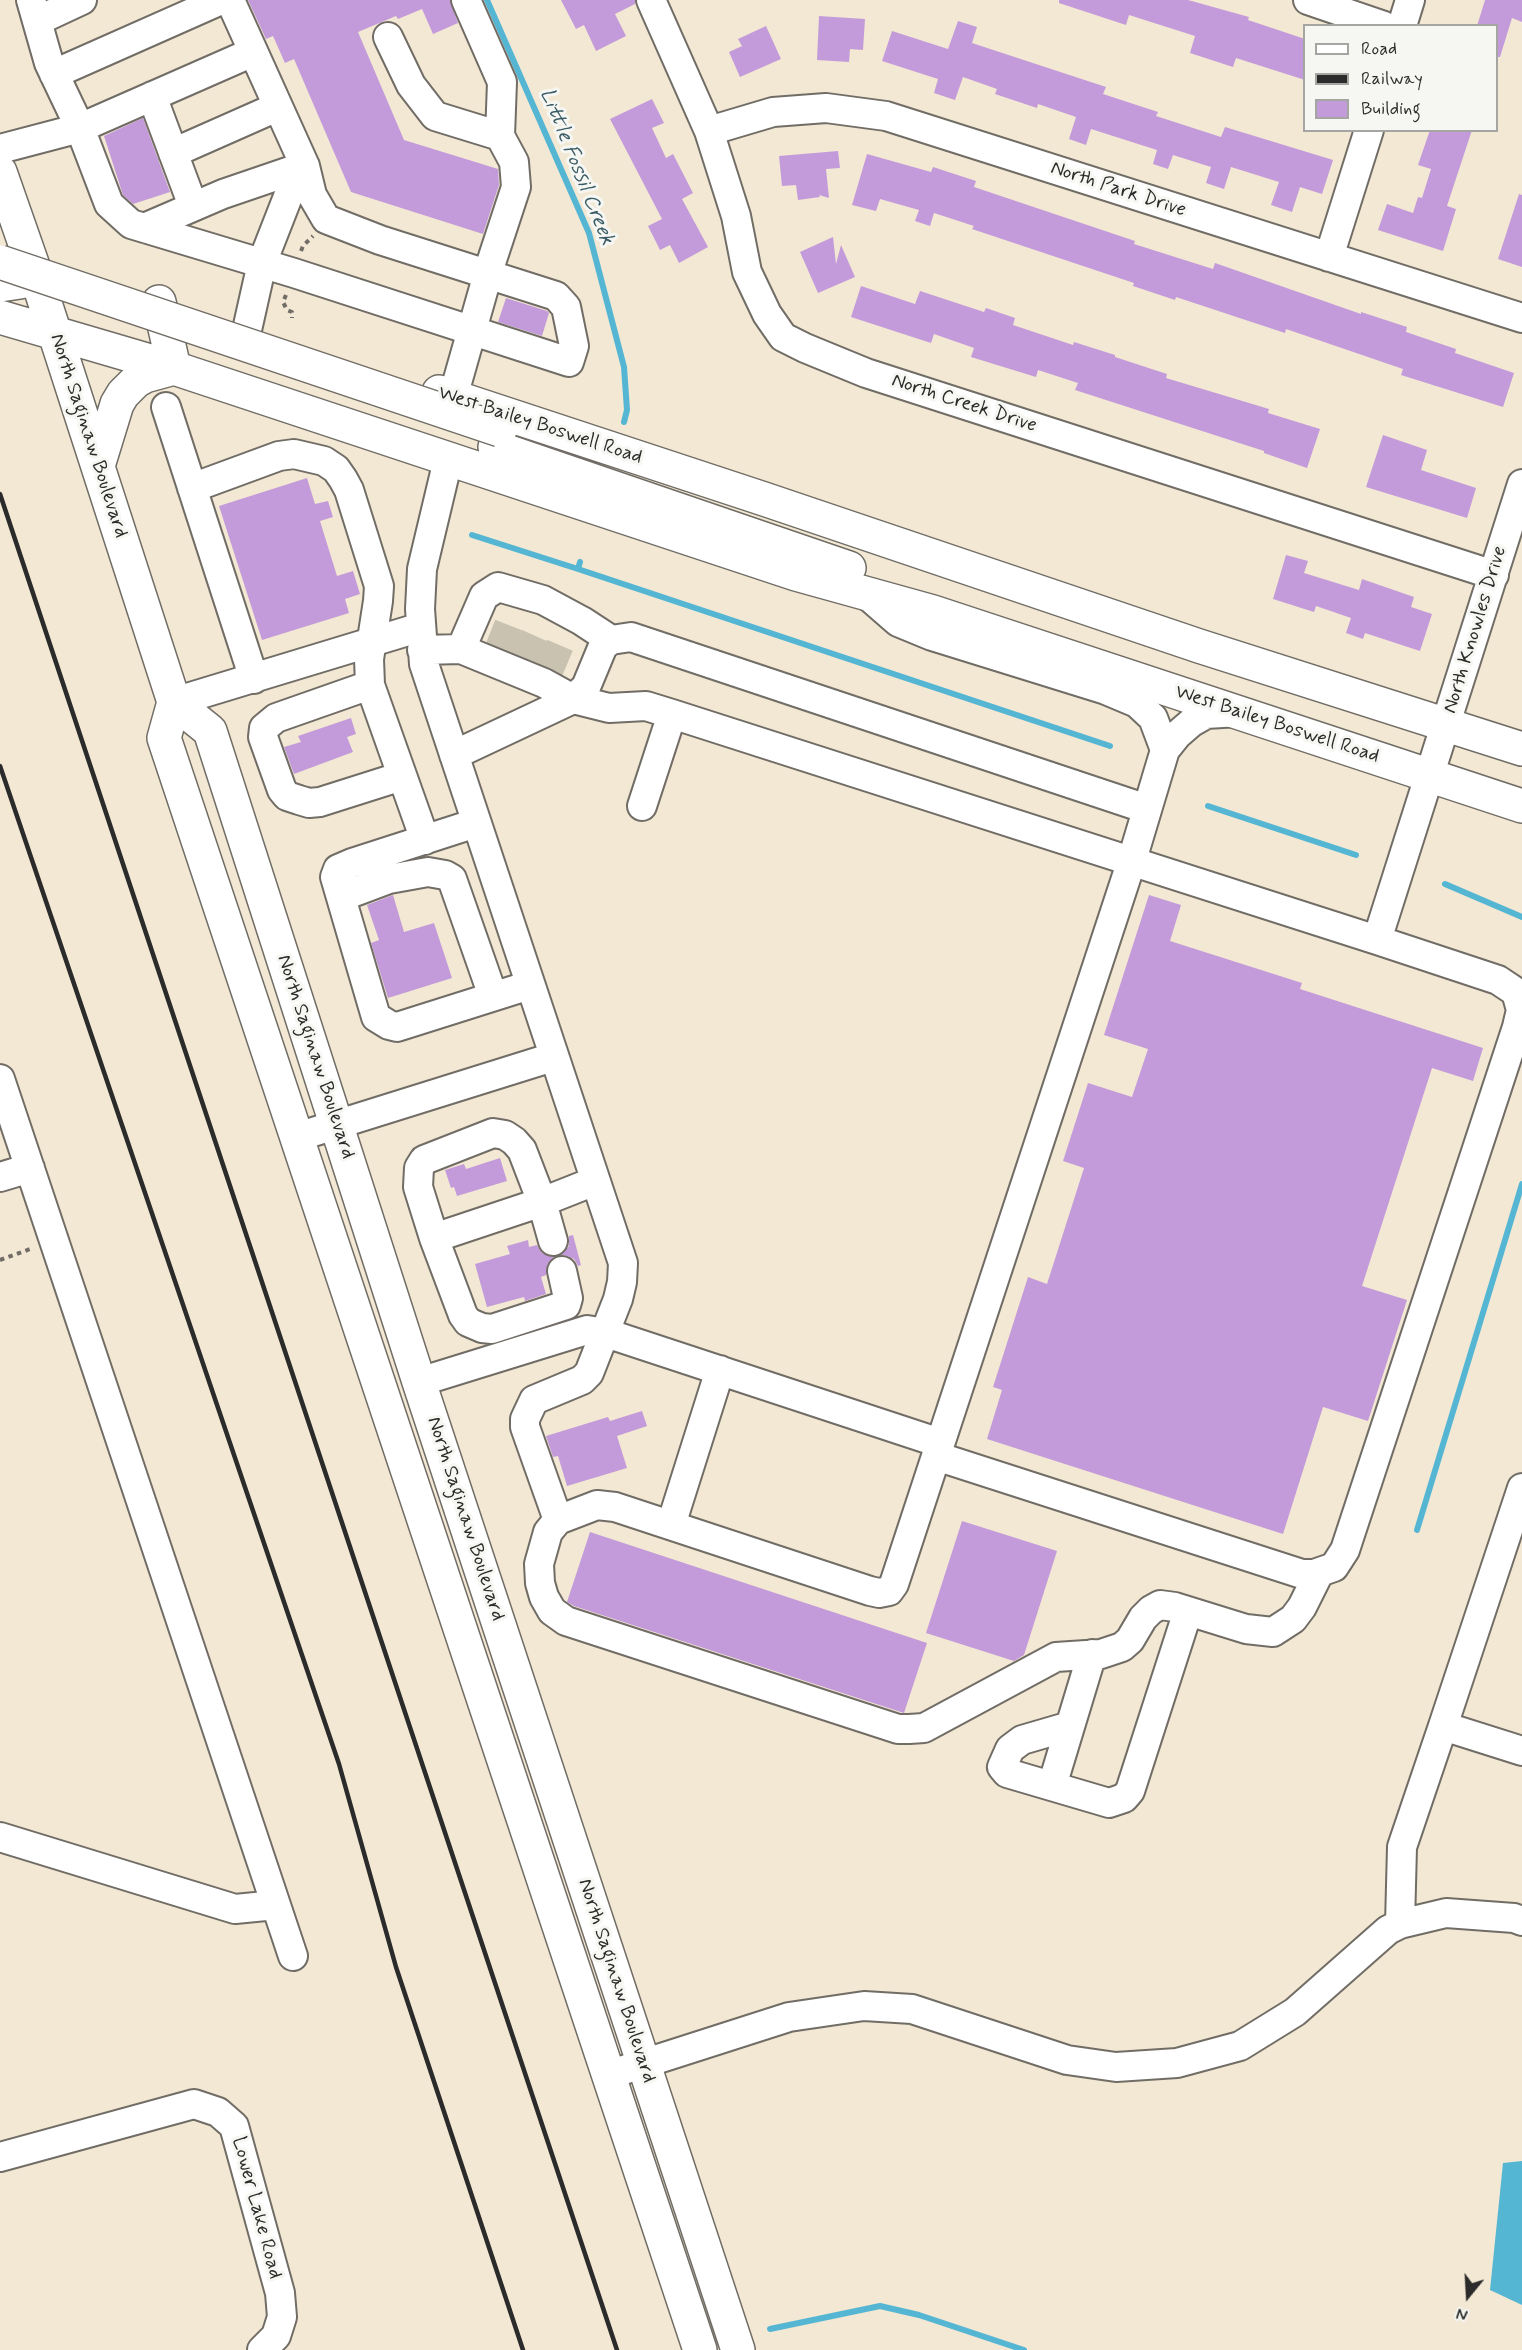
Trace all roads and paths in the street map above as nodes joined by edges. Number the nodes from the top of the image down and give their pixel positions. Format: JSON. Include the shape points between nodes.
{"nodes":[{"id":1,"x":82,"y":0,"type":"edge"},
{"id":2,"x":221,"y":0,"type":"edge"},
{"id":3,"x":230,"y":0,"type":"edge"},
{"id":4,"x":465,"y":0,"type":"edge"},
{"id":5,"x":651,"y":0,"type":"edge"},
{"id":6,"x":1308,"y":0,"type":"edge"},
{"id":7,"x":1410,"y":0,"type":"edge"},
{"id":8,"x":34,"y":10,"type":"edge"},
{"id":9,"x":1378,"y":24,"type":"edge"},
{"id":10,"x":1403,"y":24,"type":"edge"},
{"id":11,"x":388,"y":37,"type":"dead end"},
{"id":12,"x":253,"y":52,"type":"junction"},
{"id":13,"x":54,"y":74,"type":"junction"},
{"id":14,"x":152,"y":96,"type":"junction"},
{"id":15,"x":277,"y":107,"type":"junction"},
{"id":16,"x":80,"y":128,"type":"junction"},
{"id":17,"x":709,"y":131,"type":"junction"},
{"id":18,"x":1368,"y":132,"type":"edge"},
{"id":19,"x":500,"y":136,"type":"junction"},
{"id":20,"x":0,"y":149,"type":"edge"},
{"id":21,"x":173,"y":153,"type":"junction"},
{"id":22,"x":305,"y":166,"type":"junction"},
{"id":23,"x":0,"y":172,"type":"edge"},
{"id":24,"x":194,"y":206,"type":"junction"},
{"id":25,"x":144,"y":228,"type":"junction"},
{"id":26,"x":0,"y":251,"type":"edge"},
{"id":27,"x":1329,"y":257,"type":"junction"},
{"id":28,"x":262,"y":263,"type":"junction"},
{"id":29,"x":30,"y":272,"type":"edge"},
{"id":30,"x":0,"y":275,"type":"edge"},
{"id":31,"x":488,"y":276,"type":"junction"},
{"id":32,"x":0,"y":285,"type":"edge"},
{"id":33,"x":159,"y":302,"type":"junction"},
{"id":34,"x":0,"y":317,"type":"edge"},
{"id":35,"x":1522,"y":318,"type":"edge"},
{"id":36,"x":247,"y":330,"type":"junction"},
{"id":37,"x":472,"y":330,"type":"junction"},
{"id":38,"x":55,"y":333,"type":"junction"},
{"id":39,"x":174,"y":368,"type":"junction"},
{"id":40,"x":453,"y":397,"type":"junction"},
{"id":41,"x":166,"y":407,"type":"dead end"},
{"id":42,"x":497,"y":438,"type":"junction"},
{"id":43,"x":448,"y":460,"type":"junction"},
{"id":44,"x":98,"y":466,"type":"junction"},
{"id":45,"x":1522,"y":484,"type":"edge"},
{"id":46,"x":192,"y":488,"type":"junction"},
{"id":47,"x":1494,"y":575,"type":"junction"},
{"id":48,"x":1047,"y":594,"type":"junction"},
{"id":49,"x":867,"y":595,"type":"junction"},
{"id":50,"x":422,"y":639,"type":"junction"},
{"id":51,"x":611,"y":640,"type":"junction"},
{"id":52,"x":373,"y":642,"type":"junction"},
{"id":53,"x":1033,"y":645,"type":"junction"},
{"id":54,"x":461,"y":649,"type":"junction"},
{"id":55,"x":254,"y":679,"type":"junction"},
{"id":56,"x":370,"y":685,"type":"junction"},
{"id":57,"x":573,"y":699,"type":"junction"},
{"id":58,"x":174,"y":702,"type":"junction"},
{"id":59,"x":1239,"y":712,"type":"junction"},
{"id":60,"x":672,"y":714,"type":"junction"},
{"id":61,"x":1447,"y":725,"type":"junction"},
{"id":62,"x":1522,"y":749,"type":"edge"},
{"id":63,"x":1165,"y":750,"type":"junction"},
{"id":64,"x":454,"y":755,"type":"junction"},
{"id":65,"x":402,"y":776,"type":"junction"},
{"id":66,"x":1431,"y":776,"type":"junction"},
{"id":67,"x":642,"y":806,"type":"dead end"},
{"id":68,"x":1522,"y":806,"type":"edge"},
{"id":69,"x":1147,"y":809,"type":"junction"},
{"id":70,"x":476,"y":824,"type":"junction"},
{"id":71,"x":425,"y":840,"type":"junction"},
{"id":72,"x":1132,"y":860,"type":"junction"},
{"id":73,"x":341,"y":897,"type":"junction"},
{"id":74,"x":1377,"y":940,"type":"junction"},
{"id":75,"x":530,"y":985,"type":"junction"},
{"id":76,"x":493,"y":996,"type":"junction"},
{"id":77,"x":553,"y":1057,"type":"junction"},
{"id":78,"x":0,"y":1079,"type":"edge"},
{"id":79,"x":338,"y":1124,"type":"junction"},
{"id":80,"x":297,"y":1137,"type":"junction"},
{"id":81,"x":30,"y":1168,"type":"junction"},
{"id":82,"x":0,"y":1177,"type":"edge"},
{"id":83,"x":595,"y":1181,"type":"junction"},
{"id":84,"x":542,"y":1202,"type":"junction"},
{"id":85,"x":434,"y":1238,"type":"junction"},
{"id":86,"x":553,"y":1240,"type":"dead end"},
{"id":87,"x":54,"y":1241,"type":"junction"},
{"id":88,"x":0,"y":1260,"type":"edge"},
{"id":89,"x":562,"y":1271,"type":"dead end"},
{"id":90,"x":606,"y":1333,"type":"junction"},
{"id":91,"x":720,"y":1370,"type":"junction"},
{"id":92,"x":419,"y":1382,"type":"junction"},
{"id":93,"x":938,"y":1449,"type":"junction"},
{"id":94,"x":1522,"y":1488,"type":"edge"},
{"id":95,"x":558,"y":1520,"type":"junction"},
{"id":96,"x":670,"y":1525,"type":"junction"},
{"id":97,"x":1319,"y":1573,"type":"junction"},
{"id":98,"x":1188,"y":1611,"type":"junction"},
{"id":99,"x":1092,"y":1654,"type":"junction"},
{"id":100,"x":1070,"y":1726,"type":"junction"},
{"id":101,"x":1443,"y":1726,"type":"junction"},
{"id":102,"x":1522,"y":1751,"type":"edge"},
{"id":103,"x":1052,"y":1786,"type":"junction"},
{"id":104,"x":0,"y":1837,"type":"edge"},
{"id":105,"x":276,"y":1905,"type":"junction"},
{"id":106,"x":1522,"y":1920,"type":"edge"},
{"id":107,"x":1400,"y":1924,"type":"junction"},
{"id":108,"x":293,"y":1956,"type":"dead end"},
{"id":109,"x":644,"y":2064,"type":"junction"},
{"id":110,"x":609,"y":2075,"type":"junction"},
{"id":111,"x":0,"y":2157,"type":"edge"},
{"id":112,"x":262,"y":2350,"type":"edge"},
{"id":113,"x":700,"y":2350,"type":"edge"},
{"id":114,"x":738,"y":2350,"type":"edge"}],
"edges":[{"from":1,"to":8,"type":"street"},
{"from":2,"to":13,"type":"street"},
{"from":3,"to":12,"type":"street"},
{"from":4,"to":19,"type":"street","via":[[502,82]]},
{"from":5,"to":17,"type":"street","name":"North Creek Drive"},
{"from":6,"to":9,"type":"street"},
{"from":7,"to":10,"type":"street"},
{"from":8,"to":13,"type":"street"},
{"from":11,"to":19,"type":"street","via":[[411,85],[435,116]]},
{"from":12,"to":14,"type":"street"},
{"from":12,"to":15,"type":"street"},
{"from":13,"to":16,"type":"street"},
{"from":14,"to":16,"type":"street"},
{"from":14,"to":21,"type":"street"},
{"from":15,"to":21,"type":"street"},
{"from":15,"to":22,"type":"street"},
{"from":16,"to":20,"type":"street"},
{"from":16,"to":25,"type":"street","via":[[109,204],[131,224]]},
{"from":17,"to":27,"type":"street","name":"North Park Drive","via":[[773,112],[826,108],[886,116]]},
{"from":17,"to":47,"type":"street","name":"North Creek Drive","via":[[736,216],[747,272],[767,314],[783,336],[866,373]]},
{"from":18,"to":27,"type":"street"},
{"from":19,"to":31,"type":"street","via":[[514,162],[516,187]]},
{"from":21,"to":24,"type":"street"},
{"from":22,"to":24,"type":"street"},
{"from":22,"to":28,"type":"street","via":[[289,194]]},
{"from":22,"to":31,"type":"street","via":[[312,195],[326,219]]},
{"from":23,"to":29,"type":"main road","name":"North Saginaw Boulevard"},
{"from":24,"to":25,"type":"street"},
{"from":25,"to":28,"type":"street"},
{"from":26,"to":29,"type":"main road"},
{"from":27,"to":35,"type":"street","name":"North Park Drive"},
{"from":28,"to":36,"type":"street"},
{"from":28,"to":37,"type":"street"},
{"from":29,"to":30,"type":"main road"},
{"from":29,"to":32,"type":"main road","via":[[20,282]]},
{"from":29,"to":33,"type":"main road","name":"West Bailey Boswell Road"},
{"from":29,"to":38,"type":"main road","name":"North Saginaw Boulevard"},
{"from":29,"to":42,"type":"main road","name":"West Bailey Boswell Road","bridge":true},
{"from":31,"to":37,"type":"street"},
{"from":31,"to":37,"type":"street","via":[[556,296],[566,307],[574,346],[568,362]]},
{"from":33,"to":36,"type":"main road","name":"West Bailey Boswell Road"},
{"from":33,"to":39,"type":"main road"},
{"from":34,"to":38,"type":"main road","name":"West Bailey Boswell Road"},
{"from":36,"to":40,"type":"main road","name":"West Bailey Boswell Road"},
{"from":37,"to":40,"type":"street"},
{"from":38,"to":39,"type":"main road","name":"West Bailey Boswell Road"},
{"from":38,"to":44,"type":"main road","name":"North Saginaw Boulevard"},
{"from":39,"to":43,"type":"main road","name":"West Bailey Boswell Road"},
{"from":39,"to":44,"type":"main road","via":[[145,376],[123,394]]},
{"from":40,"to":48,"type":"main road","name":"West Bailey Boswell Road"},
{"from":41,"to":46,"type":"street"},
{"from":42,"to":48,"type":"main road","name":"West Bailey Boswell Road","via":[[960,578]]},
{"from":42,"to":53,"type":"main road","name":"West Bailey Boswell Road","via":[[952,603]]},
{"from":43,"to":49,"type":"main road","name":"West Bailey Boswell Road"},
{"from":43,"to":50,"type":"street","via":[[422,569]]},
{"from":44,"to":58,"type":"main road","name":"North Saginaw Boulevard"},
{"from":45,"to":47,"type":"street","name":"North Knowles Drive"},
{"from":46,"to":52,"type":"street","via":[[294,454],[324,461],[336,470],[349,490],[379,585]]},
{"from":46,"to":55,"type":"street"},
{"from":47,"to":61,"type":"street","name":"North Knowles Drive"},
{"from":48,"to":61,"type":"main road","name":"West Bailey Boswell Road"},
{"from":49,"to":53,"type":"main road","name":"West Bailey Boswell Road"},
{"from":49,"to":63,"type":"street","via":[[898,622],[1137,703],[1153,718]]},
{"from":50,"to":52,"type":"street"},
{"from":50,"to":54,"type":"street"},
{"from":50,"to":64,"type":"street","via":[[424,664]]},
{"from":51,"to":54,"type":"street","via":[[517,603],[498,587],[484,597]]},
{"from":51,"to":57,"type":"street","via":[[603,646],[586,687]]},
{"from":51,"to":69,"type":"street","via":[[631,637]]},
{"from":52,"to":55,"type":"street"},
{"from":52,"to":56,"type":"street"},
{"from":53,"to":59,"type":"main road","name":"West Bailey Boswell Road"},
{"from":54,"to":57,"type":"street","via":[[521,667]]},
{"from":55,"to":58,"type":"street"},
{"from":56,"to":65,"type":"street"},
{"from":56,"to":65,"type":"street","via":[[276,718],[264,728],[263,737],[282,790],[287,796],[309,803]]},
{"from":57,"to":60,"type":"street","via":[[609,708],[646,706]]},
{"from":57,"to":64,"type":"street"},
{"from":58,"to":79,"type":"main road","name":"North Saginaw Boulevard","via":[[210,731]]},
{"from":58,"to":80,"type":"main road","name":"North Saginaw Boulevard","via":[[164,738]]},
{"from":59,"to":63,"type":"street","via":[[1206,714],[1177,735]]},
{"from":59,"to":66,"type":"main road","name":"West Bailey Boswell Road"},
{"from":60,"to":67,"type":"street"},
{"from":60,"to":72,"type":"street"},
{"from":61,"to":62,"type":"main road","name":"West Bailey Boswell Road"},
{"from":61,"to":66,"type":"street","name":"North Knowles Drive"},
{"from":63,"to":69,"type":"street"},
{"from":64,"to":70,"type":"street"},
{"from":65,"to":71,"type":"street"},
{"from":66,"to":68,"type":"main road","name":"West Bailey Boswell Road"},
{"from":66,"to":74,"type":"street","name":"North Knowles Drive"},
{"from":69,"to":72,"type":"street"},
{"from":70,"to":71,"type":"street"},
{"from":70,"to":75,"type":"street"},
{"from":71,"to":73,"type":"street","via":[[338,869],[335,877]]},
{"from":72,"to":74,"type":"street"},
{"from":72,"to":93,"type":"street"},
{"from":73,"to":76,"type":"street","via":[[389,879],[428,872],[445,874],[452,879]]},
{"from":73,"to":76,"type":"street","via":[[376,1017],[382,1022],[397,1027]]},
{"from":74,"to":97,"type":"street","via":[[1498,980],[1516,992],[1521,1010],[1345,1550],[1334,1567]]},
{"from":75,"to":76,"type":"street"},
{"from":75,"to":77,"type":"street"},
{"from":77,"to":79,"type":"street"},
{"from":77,"to":83,"type":"street"},
{"from":78,"to":81,"type":"street"},
{"from":79,"to":80,"type":"street"},
{"from":79,"to":92,"type":"main road","name":"North Saginaw Boulevard"},
{"from":80,"to":110,"type":"main road","name":"North Saginaw Boulevard"},
{"from":81,"to":82,"type":"street"},
{"from":81,"to":87,"type":"street"},
{"from":83,"to":84,"type":"street"},
{"from":83,"to":90,"type":"street","via":[[623,1263],[622,1282]]},
{"from":84,"to":85,"type":"street"},
{"from":84,"to":85,"type":"street","via":[[522,1150],[505,1135],[493,1133],[424,1160],[419,1168],[418,1187]]},
{"from":84,"to":86,"type":"street"},
{"from":85,"to":89,"type":"street","via":[[463,1315],[482,1328],[492,1329],[566,1305]]},
{"from":87,"to":88,"type":"path"},
{"from":87,"to":105,"type":"street"},
{"from":90,"to":91,"type":"street"},
{"from":90,"to":92,"type":"street","via":[[575,1332]]},
{"from":90,"to":95,"type":"street","via":[[589,1373],[582,1380],[534,1400],[525,1419]]},
{"from":91,"to":93,"type":"street"},
{"from":91,"to":96,"type":"street"},
{"from":92,"to":109,"type":"main road","name":"North Saginaw Boulevard"},
{"from":93,"to":96,"type":"street","via":[[889,1591],[870,1591]]},
{"from":93,"to":97,"type":"street","via":[[1302,1574]]},
{"from":94,"to":101,"type":"street"},
{"from":95,"to":96,"type":"street","via":[[597,1505]]},
{"from":95,"to":99,"type":"street","via":[[548,1532],[539,1564],[544,1598],[552,1611],[566,1621],[898,1729],[924,1728],[1056,1657]]},
{"from":97,"to":98,"type":"street","via":[[1293,1619],[1273,1632],[1245,1629]]},
{"from":98,"to":99,"type":"street","via":[[1160,1605],[1143,1618],[1122,1647]]},
{"from":98,"to":103,"type":"street","via":[[1130,1791],[1124,1798],[1109,1803]]},
{"from":99,"to":100,"type":"street"},
{"from":100,"to":103,"type":"street"},
{"from":100,"to":103,"type":"street","via":[[1022,1740],[1010,1749],[1002,1767],[1007,1773]]},
{"from":101,"to":102,"type":"street"},
{"from":101,"to":107,"type":"street","via":[[1402,1847]]},
{"from":104,"to":105,"type":"street","via":[[235,1910]]},
{"from":105,"to":108,"type":"street"},
{"from":106,"to":107,"type":"street","via":[[1446,1913]]},
{"from":107,"to":109,"type":"street","via":[[1388,1930],[1295,2012],[1240,2046],[1177,2063],[1116,2067],[1067,2060],[912,2008],[864,2006],[789,2017]]},
{"from":109,"to":110,"type":"street"},
{"from":109,"to":114,"type":"main road","name":"North Saginaw Boulevard"},
{"from":110,"to":113,"type":"main road","name":"North Saginaw Boulevard"},
{"from":111,"to":112,"type":"street","name":"Lower Lake Road","via":[[194,2104],[218,2112],[234,2126],[280,2292],[282,2317],[276,2336]]}]}
